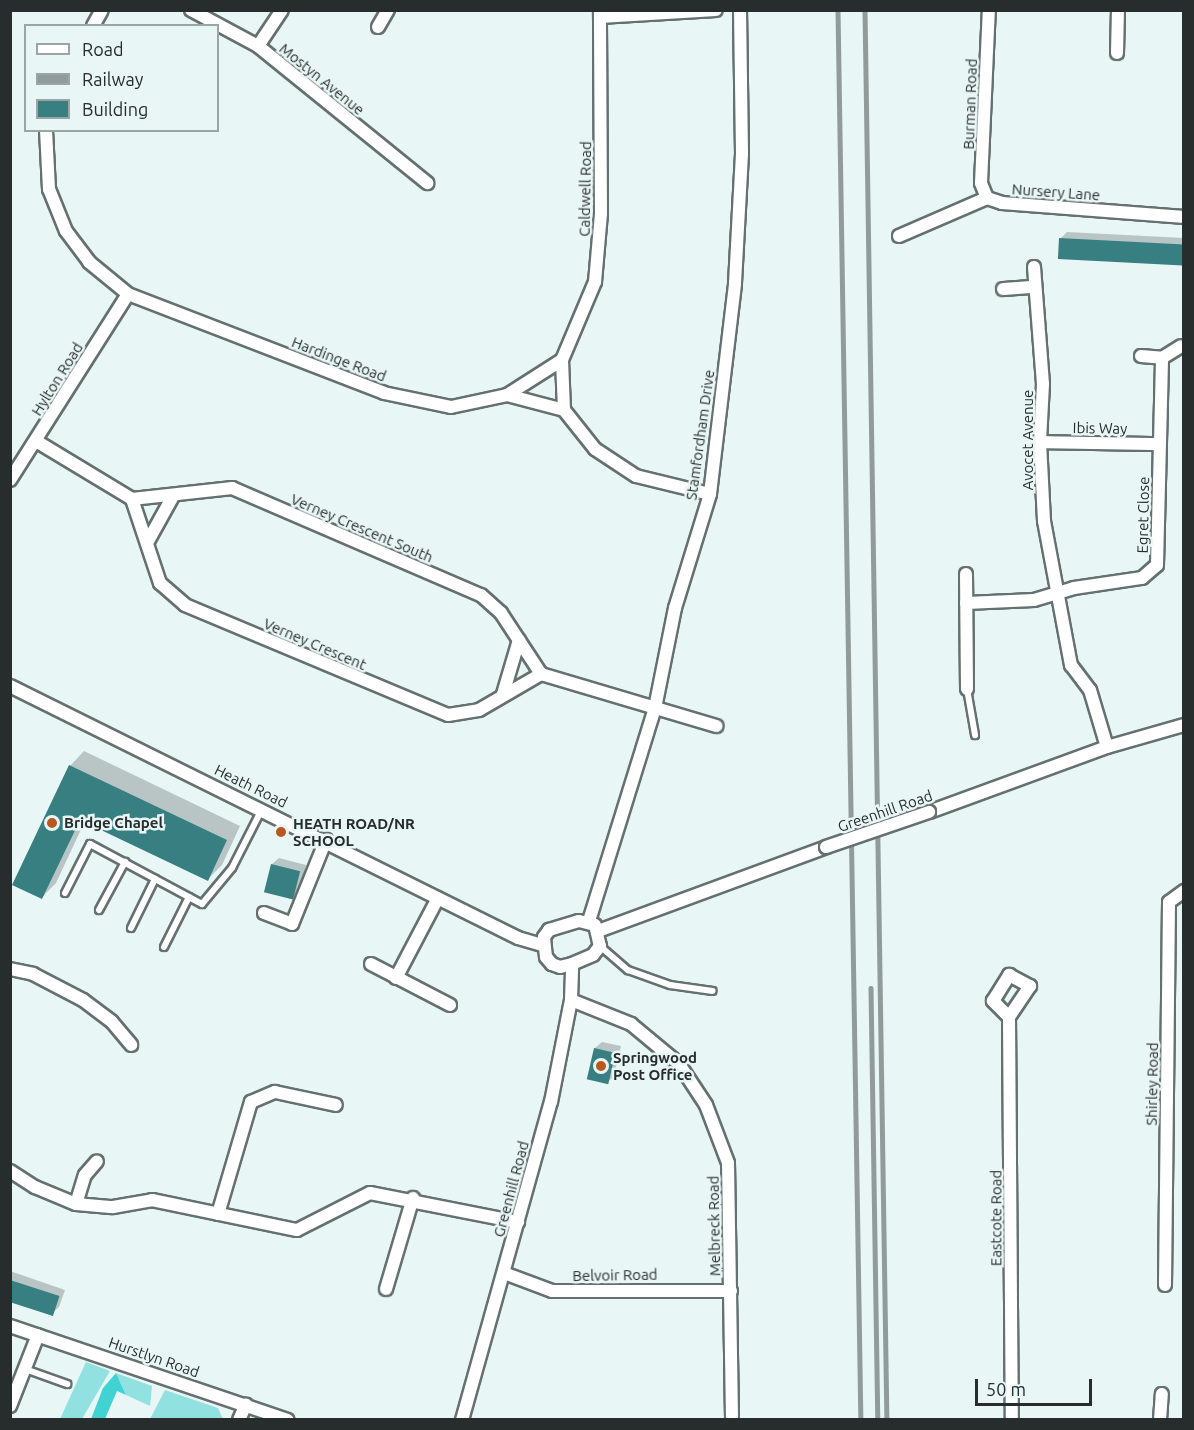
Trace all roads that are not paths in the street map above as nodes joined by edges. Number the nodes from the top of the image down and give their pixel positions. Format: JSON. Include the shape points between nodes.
{"nodes":[{"id":1,"x":102,"y":10,"type":"edge"},
{"id":2,"x":191,"y":10,"type":"edge"},
{"id":3,"x":282,"y":10,"type":"edge"},
{"id":4,"x":388,"y":10,"type":"edge"},
{"id":5,"x":716,"y":10,"type":"edge"},
{"id":6,"x":740,"y":10,"type":"edge"},
{"id":7,"x":988,"y":10,"type":"edge"},
{"id":8,"x":1118,"y":10,"type":"edge"},
{"id":9,"x":600,"y":14,"type":"edge"},
{"id":10,"x":94,"y":24,"type":"edge"},
{"id":11,"x":217,"y":24,"type":"edge"},
{"id":12,"x":219,"y":25,"type":"edge"},
{"id":13,"x":378,"y":27,"type":"dead end"},
{"id":14,"x":258,"y":46,"type":"junction"},
{"id":15,"x":1117,"y":53,"type":"dead end"},
{"id":16,"x":46,"y":132,"type":"edge"},
{"id":17,"x":427,"y":183,"type":"dead end"},
{"id":18,"x":987,"y":198,"type":"junction"},
{"id":19,"x":1184,"y":217,"type":"edge"},
{"id":20,"x":899,"y":236,"type":"dead end"},
{"id":21,"x":1034,"y":267,"type":"dead end"},
{"id":22,"x":1035,"y":286,"type":"junction"},
{"id":23,"x":1003,"y":289,"type":"dead end"},
{"id":24,"x":128,"y":294,"type":"junction"},
{"id":25,"x":1181,"y":346,"type":"dead end"},
{"id":26,"x":1141,"y":356,"type":"dead end"},
{"id":27,"x":1162,"y":358,"type":"junction"},
{"id":28,"x":562,"y":360,"type":"junction"},
{"id":29,"x":507,"y":395,"type":"junction"},
{"id":30,"x":564,"y":410,"type":"junction"},
{"id":31,"x":36,"y":441,"type":"junction"},
{"id":32,"x":1040,"y":442,"type":"junction"},
{"id":33,"x":1160,"y":444,"type":"junction"},
{"id":34,"x":10,"y":480,"type":"edge"},
{"id":35,"x":710,"y":494,"type":"junction"},
{"id":36,"x":174,"y":496,"type":"junction"},
{"id":37,"x":132,"y":499,"type":"junction"},
{"id":38,"x":147,"y":543,"type":"junction"},
{"id":39,"x":966,"y":574,"type":"dead end"},
{"id":40,"x":1056,"y":593,"type":"junction"},
{"id":41,"x":966,"y":603,"type":"junction"},
{"id":42,"x":519,"y":640,"type":"junction"},
{"id":43,"x":541,"y":674,"type":"junction"},
{"id":44,"x":10,"y":686,"type":"edge"},
{"id":45,"x":967,"y":689,"type":"joint"},
{"id":46,"x":503,"y":694,"type":"junction"},
{"id":47,"x":655,"y":708,"type":"junction"},
{"id":48,"x":1184,"y":725,"type":"edge"},
{"id":49,"x":716,"y":726,"type":"dead end"},
{"id":50,"x":975,"y":735,"type":"dead end"},
{"id":51,"x":1107,"y":747,"type":"junction"},
{"id":52,"x":262,"y":808,"type":"junction"},
{"id":53,"x":326,"y":840,"type":"junction"},
{"id":54,"x":125,"y":862,"type":"junction"},
{"id":55,"x":155,"y":879,"type":"junction"},
{"id":56,"x":1184,"y":891,"type":"edge"},
{"id":57,"x":65,"y":893,"type":"dead end"},
{"id":58,"x":189,"y":897,"type":"junction"},
{"id":59,"x":438,"y":898,"type":"junction"},
{"id":60,"x":99,"y":910,"type":"dead end"},
{"id":61,"x":264,"y":913,"type":"dead end"},
{"id":62,"x":589,"y":921,"type":"junction"},
{"id":63,"x":131,"y":928,"type":"dead end"},
{"id":64,"x":598,"y":931,"type":"junction"},
{"id":65,"x":543,"y":945,"type":"junction"},
{"id":66,"x":600,"y":946,"type":"junction"},
{"id":67,"x":164,"y":947,"type":"dead end"},
{"id":68,"x":371,"y":964,"type":"dead end"},
{"id":69,"x":572,"y":964,"type":"junction"},
{"id":70,"x":10,"y":969,"type":"edge"},
{"id":71,"x":396,"y":978,"type":"junction"},
{"id":72,"x":713,"y":991,"type":"dead end"},
{"id":73,"x":571,"y":999,"type":"junction"},
{"id":74,"x":450,"y":1005,"type":"dead end"},
{"id":75,"x":1009,"y":1017,"type":"dead end"},
{"id":76,"x":131,"y":1045,"type":"dead end"},
{"id":77,"x":336,"y":1105,"type":"dead end"},
{"id":78,"x":97,"y":1161,"type":"dead end"},
{"id":79,"x":10,"y":1171,"type":"edge"},
{"id":80,"x":413,"y":1198,"type":"junction"},
{"id":81,"x":76,"y":1204,"type":"junction"},
{"id":82,"x":218,"y":1214,"type":"junction"},
{"id":83,"x":518,"y":1222,"type":"junction"},
{"id":84,"x":504,"y":1273,"type":"junction"},
{"id":85,"x":1165,"y":1285,"type":"dead end"},
{"id":86,"x":386,"y":1289,"type":"dead end"},
{"id":87,"x":731,"y":1290,"type":"junction"},
{"id":88,"x":10,"y":1326,"type":"edge"},
{"id":89,"x":38,"y":1335,"type":"junction"},
{"id":90,"x":25,"y":1369,"type":"junction"},
{"id":91,"x":67,"y":1384,"type":"dead end"},
{"id":92,"x":1161,"y":1394,"type":"dead end"},
{"id":93,"x":246,"y":1404,"type":"junction"},
{"id":94,"x":10,"y":1406,"type":"edge"},
{"id":95,"x":238,"y":1419,"type":"edge"},
{"id":96,"x":288,"y":1419,"type":"edge"},
{"id":97,"x":462,"y":1419,"type":"edge"},
{"id":98,"x":732,"y":1419,"type":"edge"},
{"id":99,"x":1012,"y":1419,"type":"edge"},
{"id":100,"x":1160,"y":1419,"type":"edge"}],
"edges":[{"from":1,"to":10,"type":"street"},
{"from":2,"to":11,"type":"street","name":"Mostyn Avenue"},
{"from":3,"to":14,"type":"street"},
{"from":4,"to":13,"type":"street"},
{"from":5,"to":9,"type":"street"},
{"from":6,"to":35,"type":"street","name":"Stamfordham Drive","via":[[742,153],[735,271]]},
{"from":7,"to":18,"type":"street","name":"Burman Road","via":[[981,183]]},
{"from":8,"to":15,"type":"street"},
{"from":9,"to":28,"type":"street","name":"Caldwell Road","via":[[601,214],[595,282]]},
{"from":12,"to":14,"type":"street","name":"Mostyn Avenue"},
{"from":14,"to":17,"type":"street","name":"Mostyn Avenue"},
{"from":16,"to":24,"type":"street","name":"Hardinge Road","via":[[49,189],[66,231],[89,262]]},
{"from":18,"to":19,"type":"street","name":"Nursery Lane","via":[[1002,203]]},
{"from":18,"to":20,"type":"street"},
{"from":21,"to":22,"type":"street","name":"Avocet Avenue"},
{"from":22,"to":23,"type":"street"},
{"from":22,"to":32,"type":"street","name":"Avocet Avenue","via":[[1043,384]]},
{"from":24,"to":29,"type":"street","name":"Hardinge Road","via":[[384,393],[451,407]]},
{"from":24,"to":31,"type":"street","name":"Hylton Road"},
{"from":25,"to":27,"type":"street"},
{"from":26,"to":27,"type":"street"},
{"from":27,"to":33,"type":"street","name":"Egret Close"},
{"from":28,"to":29,"type":"street"},
{"from":28,"to":30,"type":"street","name":"Caldwell Road"},
{"from":29,"to":30,"type":"street","name":"Hardinge Road"},
{"from":30,"to":35,"type":"street","via":[[595,449],[636,476]]},
{"from":31,"to":34,"type":"street","name":"Hylton Road"},
{"from":31,"to":37,"type":"street"},
{"from":32,"to":33,"type":"street","name":"Ibis Way"},
{"from":32,"to":40,"type":"street","name":"Avocet Avenue","via":[[1044,521]]},
{"from":33,"to":40,"type":"street","name":"Egret Close","via":[[1157,565],[1143,578]]},
{"from":35,"to":47,"type":"street","name":"Stamfordham Drive","via":[[675,608]]},
{"from":36,"to":37,"type":"street","name":"Verney Crescent South"},
{"from":36,"to":38,"type":"street"},
{"from":36,"to":42,"type":"street","name":"Verney Crescent South","via":[[232,488],[481,595],[501,613]]},
{"from":37,"to":38,"type":"street","name":"Verney Crescent"},
{"from":38,"to":46,"type":"street","name":"Verney Crescent","via":[[160,583],[196,610],[448,715],[479,710]]},
{"from":39,"to":41,"type":"street"},
{"from":40,"to":41,"type":"street","via":[[1034,600]]},
{"from":40,"to":51,"type":"street","name":"Avocet Avenue","via":[[1071,665],[1090,690]]},
{"from":41,"to":45,"type":"street"},
{"from":42,"to":43,"type":"street","name":"Verney Crescent South"},
{"from":42,"to":46,"type":"street"},
{"from":43,"to":46,"type":"street","name":"Verney Crescent"},
{"from":43,"to":47,"type":"street"},
{"from":44,"to":52,"type":"street","name":"Heath Road"},
{"from":45,"to":50,"type":"lane"},
{"from":47,"to":49,"type":"street"},
{"from":47,"to":62,"type":"street","name":"Stamfordham Drive"},
{"from":48,"to":51,"type":"street","name":"Greenhill Road"},
{"from":51,"to":64,"type":"street","name":"Greenhill Road","bridge":true},
{"from":52,"to":53,"type":"street","name":"Heath Road"},
{"from":52,"to":58,"type":"lane","via":[[232,868],[202,904]]},
{"from":53,"to":59,"type":"street","name":"Heath Road"},
{"from":53,"to":61,"type":"street","via":[[292,924]]},
{"from":54,"to":55,"type":"lane"},
{"from":54,"to":57,"type":"lane","via":[[90,844]]},
{"from":54,"to":60,"type":"lane"},
{"from":55,"to":58,"type":"lane"},
{"from":55,"to":63,"type":"lane"},
{"from":56,"to":85,"type":"street","name":"Shirley Road","via":[[1169,902]]},
{"from":58,"to":67,"type":"lane"},
{"from":59,"to":65,"type":"street","name":"Heath Road","via":[[518,938]]},
{"from":59,"to":71,"type":"street"},
{"from":62,"to":64,"type":"street"},
{"from":62,"to":65,"type":"street","via":[[549,930]]},
{"from":64,"to":66,"type":"street"},
{"from":65,"to":69,"type":"street","via":[[552,964]]},
{"from":66,"to":69,"type":"street","via":[[593,955]]},
{"from":66,"to":72,"type":"lane","via":[[628,970],[670,985]]},
{"from":68,"to":71,"type":"street"},
{"from":69,"to":73,"type":"street","name":"Greenhill Road"},
{"from":70,"to":76,"type":"street","via":[[33,974],[82,1000],[112,1022]]},
{"from":71,"to":74,"type":"street"},
{"from":73,"to":83,"type":"street","name":"Greenhill Road","via":[[551,1102]]},
{"from":73,"to":87,"type":"street","name":"Melbreck Road","via":[[631,1024],[679,1064],[706,1105],[728,1163]]},
{"from":75,"to":99,"type":"street","name":"Eastcote Road"},
{"from":77,"to":82,"type":"street","via":[[274,1092],[251,1102]]},
{"from":78,"to":81,"type":"street","via":[[85,1175]]},
{"from":79,"to":81,"type":"street","via":[[35,1187]]},
{"from":80,"to":82,"type":"street","via":[[370,1193],[297,1230]]},
{"from":80,"to":83,"type":"street"},
{"from":80,"to":86,"type":"street"},
{"from":81,"to":82,"type":"street","via":[[113,1207],[152,1200]]},
{"from":83,"to":84,"type":"street","name":"Greenhill Road"},
{"from":84,"to":87,"type":"street","name":"Belvoir Road","via":[[552,1291]]},
{"from":84,"to":97,"type":"street","name":"Greenhill Road"},
{"from":87,"to":98,"type":"street","name":"Melbreck Road"},
{"from":88,"to":89,"type":"street","name":"Hurstlyn Road"},
{"from":89,"to":90,"type":"street"},
{"from":89,"to":93,"type":"street","name":"Hurstlyn Road"},
{"from":90,"to":91,"type":"lane"},
{"from":90,"to":94,"type":"street"},
{"from":92,"to":100,"type":"street"},
{"from":93,"to":95,"type":"street"},
{"from":93,"to":96,"type":"street","name":"Hurstlyn Road"}]}
